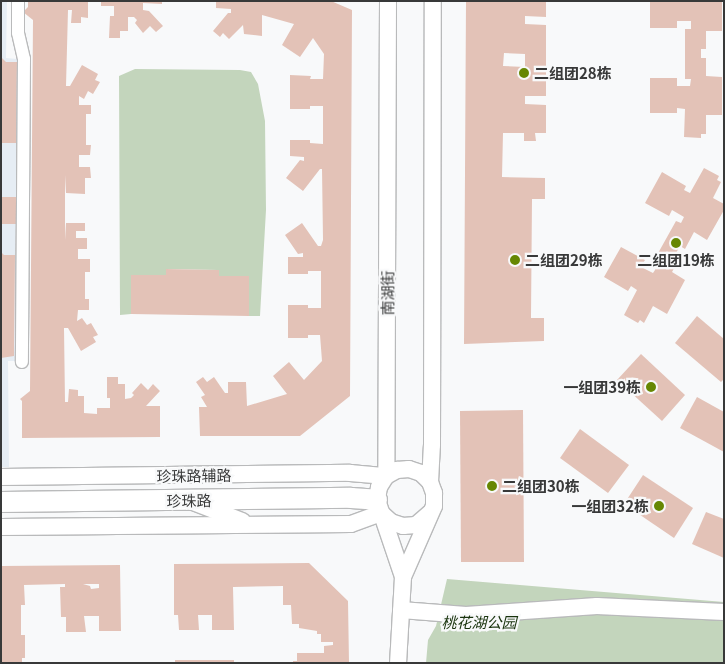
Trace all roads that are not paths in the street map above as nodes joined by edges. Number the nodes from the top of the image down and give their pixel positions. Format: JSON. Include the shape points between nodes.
{"nodes":[{"id":1,"x":18,"y":1,"type":"edge"},
{"id":2,"x":388,"y":1,"type":"edge"},
{"id":3,"x":433,"y":1,"type":"edge"},
{"id":4,"x":22,"y":362,"type":"dead end"},
{"id":5,"x":386,"y":476,"type":"junction"},
{"id":6,"x":1,"y":477,"type":"edge"},
{"id":7,"x":432,"y":493,"type":"junction"},
{"id":8,"x":188,"y":500,"type":"junction"},
{"id":9,"x":1,"y":502,"type":"edge"},
{"id":10,"x":379,"y":507,"type":"junction"},
{"id":11,"x":251,"y":524,"type":"junction"},
{"id":12,"x":1,"y":527,"type":"edge"},
{"id":13,"x":403,"y":577,"type":"junction"},
{"id":14,"x":401,"y":610,"type":"junction"},
{"id":15,"x":724,"y":612,"type":"edge"},
{"id":16,"x":398,"y":663,"type":"edge"}],
"edges":[{"from":1,"to":4,"type":"street","via":[[18,33],[24,59]]},
{"from":2,"to":5,"type":"street","name":"南湖街"},
{"from":3,"to":7,"type":"street"},
{"from":5,"to":6,"type":"street","name":"珍珠路辅路","via":[[340,473]]},
{"from":5,"to":7,"type":"street","via":[[397,470],[421,473]]},
{"from":5,"to":10,"type":"street","name":"南湖街","via":[[379,487]]},
{"from":7,"to":10,"type":"street","via":[[427,517],[416,525],[403,526],[391,522]]},
{"from":7,"to":13,"type":"street"},
{"from":8,"to":9,"type":"street","name":"珍珠路"},
{"from":8,"to":10,"type":"street","name":"珍珠路","via":[[351,498]]},
{"from":8,"to":11,"type":"street"},
{"from":10,"to":11,"type":"street","via":[[351,524]]},
{"from":10,"to":13,"type":"street"},
{"from":11,"to":12,"type":"street"},
{"from":13,"to":14,"type":"street"},
{"from":14,"to":15,"type":"street","via":[[466,615],[597,606]]},
{"from":14,"to":16,"type":"street"}]}
